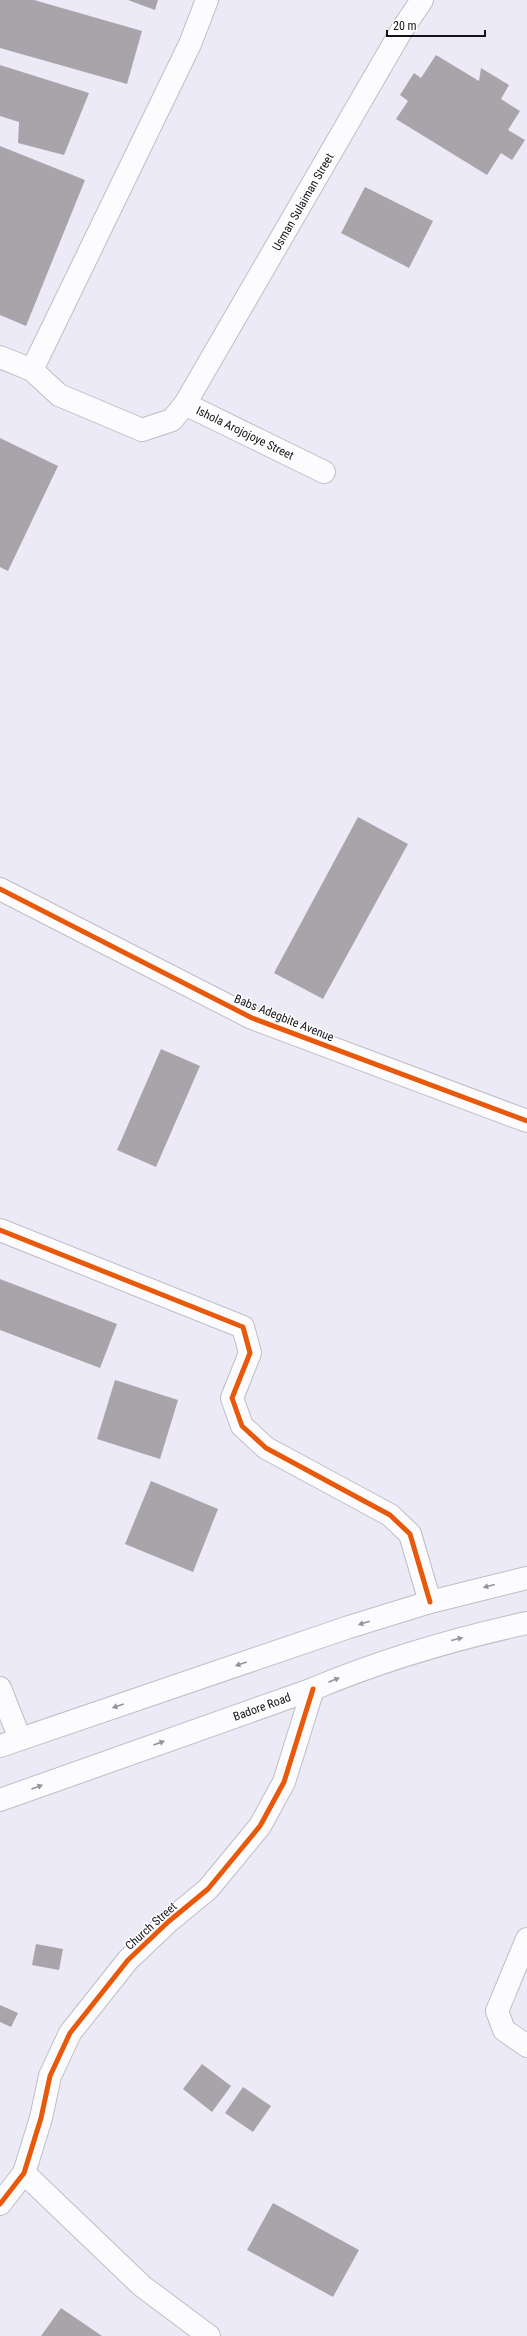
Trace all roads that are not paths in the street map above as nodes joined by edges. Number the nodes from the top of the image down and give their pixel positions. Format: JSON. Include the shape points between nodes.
{"nodes":[{"id":1,"x":207,"y":0,"type":"edge"},
{"id":2,"x":422,"y":0,"type":"edge"},
{"id":3,"x":0,"y":358,"type":"edge"},
{"id":4,"x":32,"y":370,"type":"junction"},
{"id":5,"x":185,"y":404,"type":"junction"},
{"id":6,"x":324,"y":472,"type":"dead end"},
{"id":7,"x":0,"y":889,"type":"edge"},
{"id":8,"x":527,"y":1121,"type":"edge"},
{"id":9,"x":0,"y":1230,"type":"edge"},
{"id":10,"x":527,"y":1578,"type":"edge"},
{"id":11,"x":430,"y":1602,"type":"junction"},
{"id":12,"x":527,"y":1623,"type":"edge"},
{"id":13,"x":0,"y":1688,"type":"edge"},
{"id":14,"x":313,"y":1689,"type":"junction"},
{"id":15,"x":10,"y":1743,"type":"edge"},
{"id":16,"x":0,"y":1800,"type":"edge"},
{"id":17,"x":527,"y":1939,"type":"edge"},
{"id":18,"x":527,"y":2046,"type":"edge"},
{"id":19,"x":24,"y":2173,"type":"junction"},
{"id":20,"x":0,"y":2204,"type":"edge"},
{"id":21,"x":209,"y":2336,"type":"edge"}],
"edges":[{"from":1,"to":4,"type":"street","via":[[190,44]]},
{"from":2,"to":5,"type":"street","name":"Usman Sulaiman Street"},
{"from":3,"to":4,"type":"street","name":"Ishola Arojojoye Street"},
{"from":4,"to":5,"type":"street","name":"Ishola Arojojoye Street","via":[[59,395],[142,430],[172,420]]},
{"from":5,"to":6,"type":"street","name":"Ishola Arojojoye Street"},
{"from":7,"to":8,"type":"street","name":"Babs Adegbite Avenue","via":[[252,1018]]},
{"from":9,"to":11,"type":"street","via":[[243,1327],[250,1353],[232,1398],[242,1426],[266,1448],[390,1515],[410,1534]]},
{"from":10,"to":11,"type":"street","one_way":true},
{"from":11,"to":15,"type":"street","one_way":true},
{"from":14,"to":12,"type":"street","name":"Badore Road","one_way":true,"via":[[383,1662],[451,1641]]},
{"from":13,"to":15,"type":"street"},
{"from":16,"to":14,"type":"street","name":"Badore Road","one_way":true},
{"from":14,"to":19,"type":"street","name":"Church Street","via":[[284,1782],[260,1826],[208,1890],[168,1922],[128,1960],[70,2033],[50,2076],[41,2118]]},
{"from":17,"to":18,"type":"street","via":[[498,2011],[504,2030]]},
{"from":19,"to":20,"type":"street","name":"Church Street"},
{"from":19,"to":21,"type":"street","via":[[142,2286]]}]}
